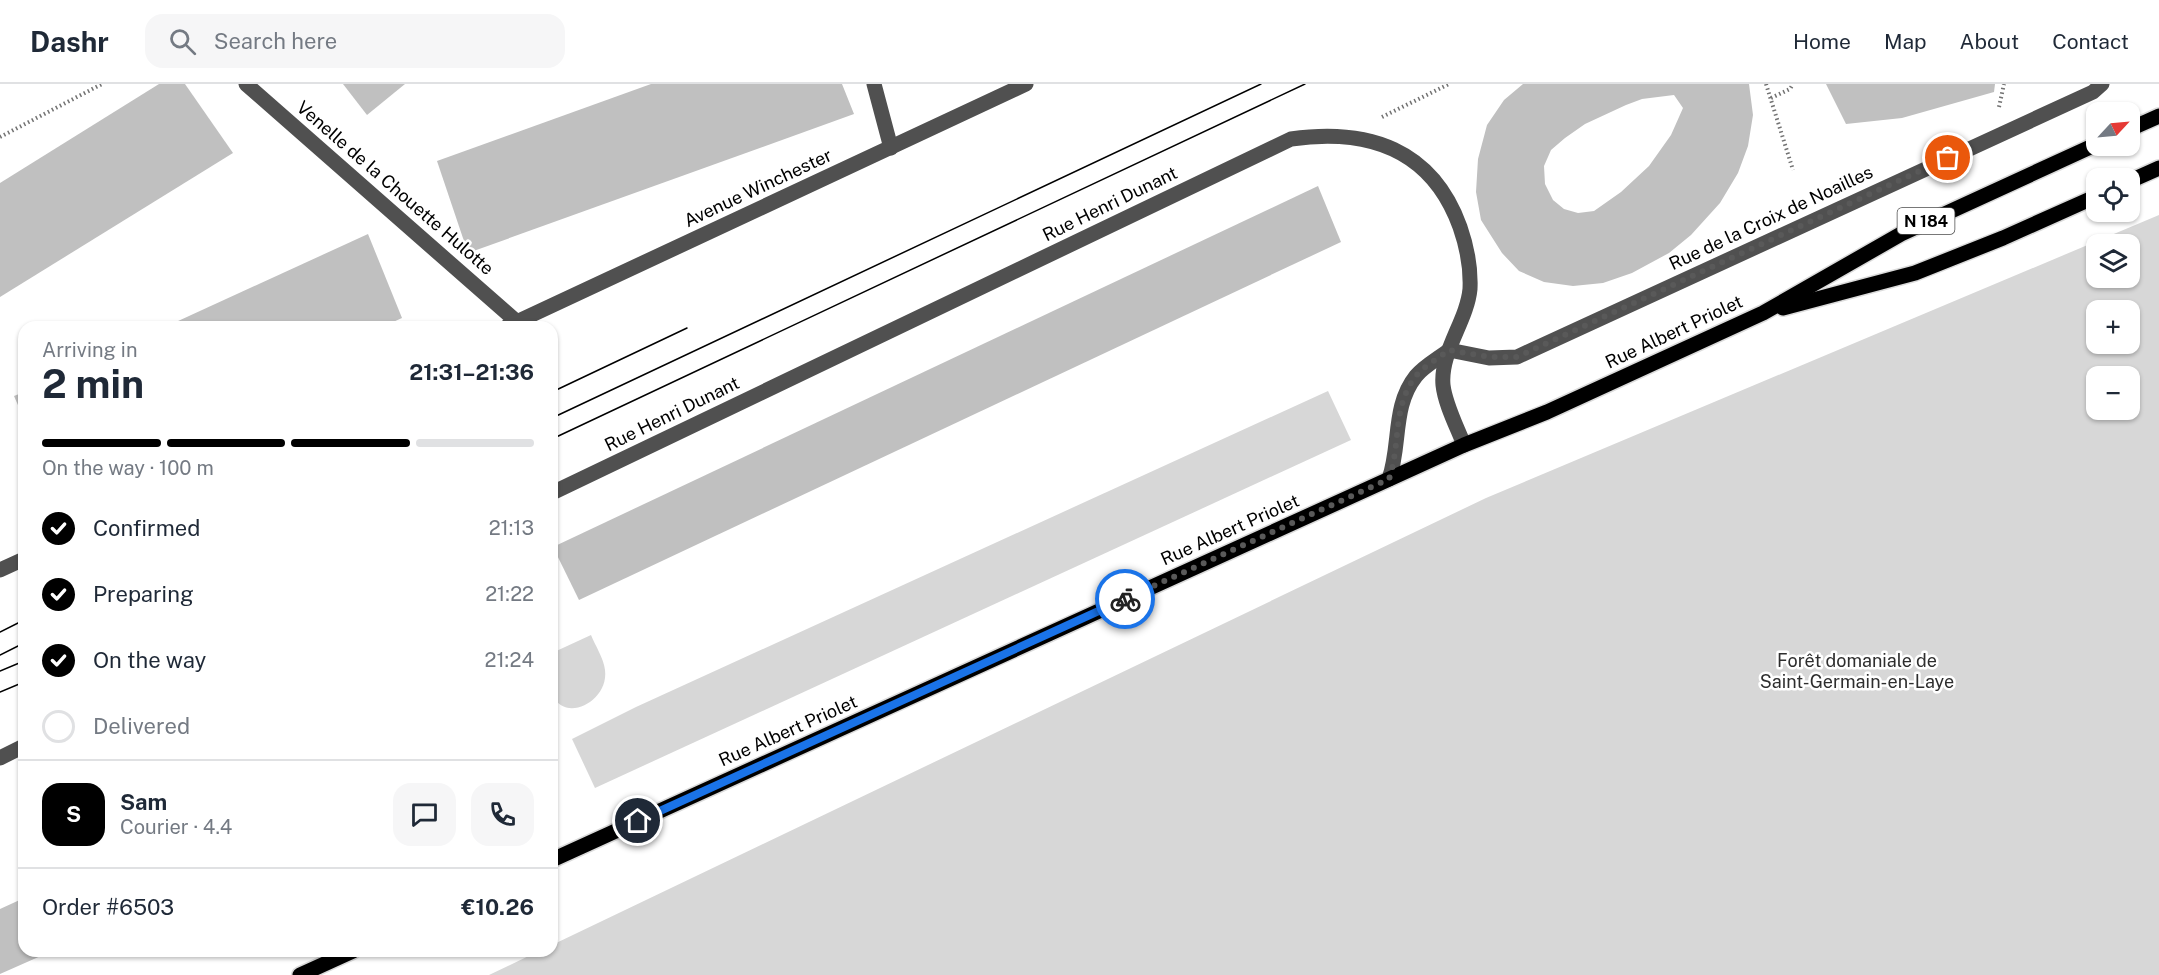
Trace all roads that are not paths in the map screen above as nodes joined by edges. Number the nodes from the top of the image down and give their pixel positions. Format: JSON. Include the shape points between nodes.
{"nodes":[{"id":1,"x":246,"y":84,"type":"edge"},
{"id":2,"x":874,"y":84,"type":"edge"},
{"id":3,"x":1026,"y":84,"type":"edge"},
{"id":4,"x":2102,"y":84,"type":"edge"},
{"id":5,"x":2159,"y":116,"type":"edge"},
{"id":6,"x":2140,"y":125,"type":"edge"},
{"id":7,"x":891,"y":148,"type":"junction"},
{"id":8,"x":2086,"y":149,"type":"edge"},
{"id":9,"x":2159,"y":168,"type":"edge"},
{"id":10,"x":2140,"y":177,"type":"edge"},
{"id":11,"x":2086,"y":201,"type":"edge"},
{"id":12,"x":1763,"y":313,"type":"junction"},
{"id":13,"x":509,"y":321,"type":"edge"},
{"id":14,"x":518,"y":321,"type":"edge"},
{"id":15,"x":1449,"y":350,"type":"junction"},
{"id":16,"x":1464,"y":445,"type":"junction"},
{"id":17,"x":1389,"y":479,"type":"junction"},
{"id":18,"x":558,"y":491,"type":"edge"},
{"id":19,"x":18,"y":562,"type":"edge"},
{"id":20,"x":0,"y":570,"type":"edge"},
{"id":21,"x":18,"y":749,"type":"edge"},
{"id":22,"x":0,"y":758,"type":"edge"},
{"id":23,"x":558,"y":857,"type":"edge"},
{"id":24,"x":340,"y":957,"type":"edge"},
{"id":25,"x":300,"y":975,"type":"edge"}],
"edges":[{"from":1,"to":13,"type":"street","name":"Venelle de la Chouette Hulotte"},
{"from":2,"to":7,"type":"street"},
{"from":3,"to":7,"type":"street","name":"Avenue Winchester"},
{"from":4,"to":15,"type":"street","name":"Rue de la Croix de Noailles","via":[[2093,92],[1517,357]]},
{"from":5,"to":6,"type":"main road"},
{"from":7,"to":14,"type":"street","name":"Avenue Winchester"},
{"from":8,"to":12,"type":"main road","name":"Rue Albert Priolet","number":"N 184","via":[[1901,234]]},
{"from":9,"to":10,"type":"main road"},
{"from":11,"to":12,"type":"main road","name":"Rue Albert Priolet","number":"N 184","via":[[1915,273]]},
{"from":12,"to":16,"type":"main road","name":"Rue Albert Priolet","number":"N 184","via":[[1547,412]]},
{"from":15,"to":16,"type":"street","name":"Rue Henri Dunant","via":[[1443,385]]},
{"from":15,"to":17,"type":"street","via":[[1416,376],[1399,409],[1396,456]]},
{"from":15,"to":18,"type":"street","name":"Rue Henri Dunant","via":[[1469,291],[1470,269],[1466,243],[1444,192],[1423,167],[1402,152],[1374,142],[1344,136],[1292,139]]},
{"from":16,"to":17,"type":"main road","name":"Rue Albert Priolet","number":"N 184"},
{"from":17,"to":23,"type":"main road","name":"Rue Albert Priolet","number":"N 184"},
{"from":19,"to":20,"type":"street"},
{"from":21,"to":22,"type":"street"},
{"from":24,"to":25,"type":"main road"}]}
